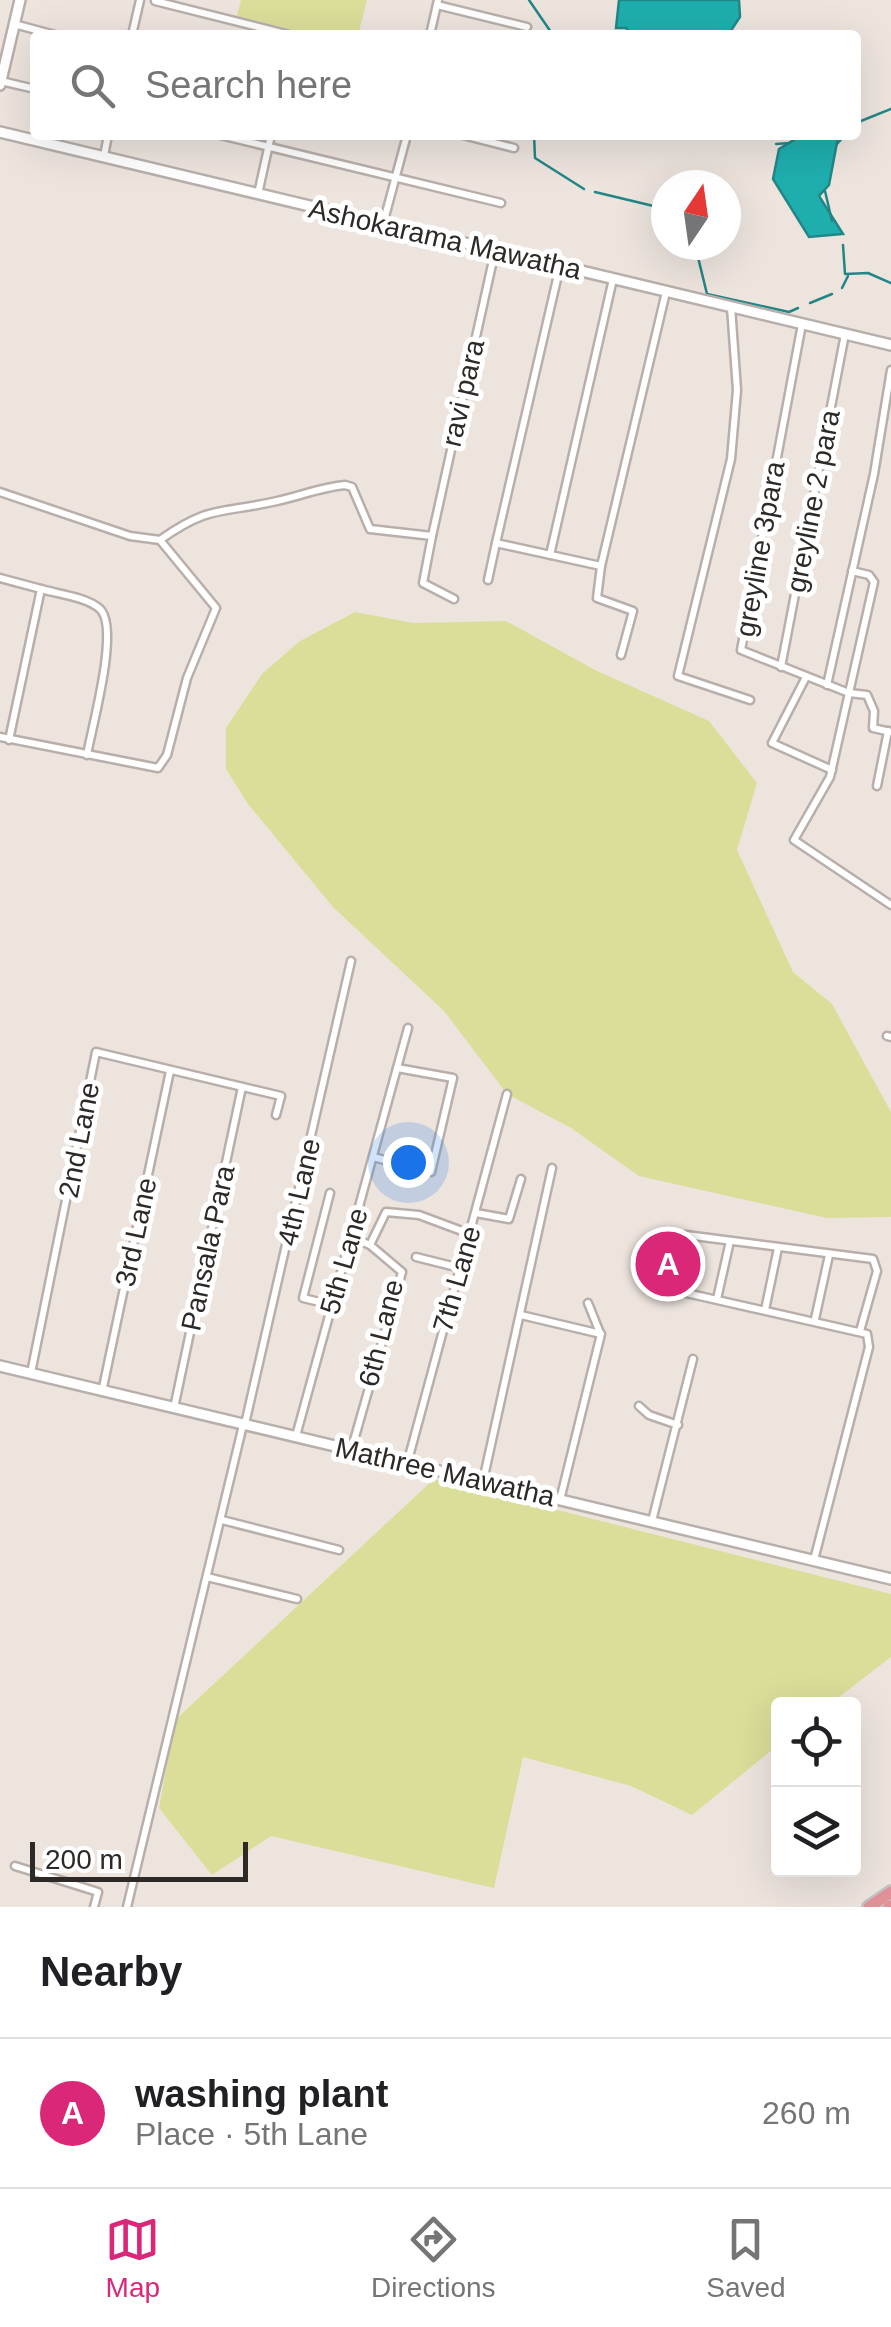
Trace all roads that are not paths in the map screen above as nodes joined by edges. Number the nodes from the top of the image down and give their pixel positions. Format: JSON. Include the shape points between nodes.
{"nodes":[{"id":1,"x":20,"y":0,"type":"edge"},
{"id":2,"x":140,"y":0,"type":"edge"},
{"id":3,"x":155,"y":1,"type":"edge"},
{"id":4,"x":437,"y":2,"type":"edge"},
{"id":5,"x":14,"y":24,"type":"junction"},
{"id":6,"x":527,"y":27,"type":"dead end"},
{"id":7,"x":36,"y":30,"type":"edge"},
{"id":8,"x":133,"y":30,"type":"edge"},
{"id":9,"x":270,"y":30,"type":"edge"},
{"id":10,"x":431,"y":30,"type":"edge"},
{"id":11,"x":0,"y":83,"type":"edge"},
{"id":12,"x":30,"y":88,"type":"edge"},
{"id":13,"x":0,"y":132,"type":"edge"},
{"id":14,"x":30,"y":139,"type":"edge"},
{"id":15,"x":35,"y":140,"type":"edge"},
{"id":16,"x":107,"y":140,"type":"edge"},
{"id":17,"x":240,"y":140,"type":"edge"},
{"id":18,"x":270,"y":140,"type":"edge"},
{"id":19,"x":405,"y":140,"type":"edge"},
{"id":20,"x":483,"y":140,"type":"edge"},
{"id":21,"x":268,"y":147,"type":"junction"},
{"id":22,"x":514,"y":148,"type":"dead end"},
{"id":23,"x":104,"y":156,"type":"junction"},
{"id":24,"x":397,"y":178,"type":"junction"},
{"id":25,"x":258,"y":194,"type":"junction"},
{"id":26,"x":502,"y":203,"type":"dead end"},
{"id":27,"x":383,"y":224,"type":"junction"},
{"id":28,"x":495,"y":251,"type":"junction"},
{"id":29,"x":560,"y":266,"type":"junction"},
{"id":30,"x":613,"y":279,"type":"junction"},
{"id":31,"x":666,"y":292,"type":"junction"},
{"id":32,"x":731,"y":308,"type":"junction"},
{"id":33,"x":802,"y":324,"type":"junction"},
{"id":34,"x":846,"y":334,"type":"junction"},
{"id":35,"x":891,"y":345,"type":"edge"},
{"id":36,"x":891,"y":370,"type":"edge"},
{"id":37,"x":0,"y":492,"type":"edge"},
{"id":38,"x":432,"y":536,"type":"junction"},
{"id":39,"x":160,"y":540,"type":"junction"},
{"id":40,"x":496,"y":543,"type":"junction"},
{"id":41,"x":550,"y":555,"type":"junction"},
{"id":42,"x":601,"y":566,"type":"junction"},
{"id":43,"x":852,"y":571,"type":"junction"},
{"id":44,"x":0,"y":578,"type":"edge"},
{"id":45,"x":488,"y":580,"type":"dead end"},
{"id":46,"x":41,"y":589,"type":"junction"},
{"id":47,"x":454,"y":599,"type":"dead end"},
{"id":48,"x":622,"y":655,"type":"dead end"},
{"id":49,"x":781,"y":667,"type":"junction"},
{"id":50,"x":806,"y":677,"type":"junction"},
{"id":51,"x":827,"y":685,"type":"junction"},
{"id":52,"x":849,"y":693,"type":"junction"},
{"id":53,"x":750,"y":700,"type":"dead end"},
{"id":54,"x":889,"y":732,"type":"edge"},
{"id":55,"x":4,"y":738,"type":"edge"},
{"id":56,"x":87,"y":755,"type":"junction"},
{"id":57,"x":832,"y":770,"type":"junction"},
{"id":58,"x":877,"y":786,"type":"dead end"},
{"id":59,"x":891,"y":905,"type":"edge"},
{"id":60,"x":352,"y":960,"type":"dead end"},
{"id":61,"x":408,"y":1028,"type":"dead end"},
{"id":62,"x":398,"y":1068,"type":"junction"},
{"id":63,"x":170,"y":1071,"type":"junction"},
{"id":64,"x":242,"y":1087,"type":"junction"},
{"id":65,"x":508,"y":1094,"type":"dead end"},
{"id":66,"x":276,"y":1115,"type":"dead end"},
{"id":67,"x":373,"y":1157,"type":"junction"},
{"id":68,"x":552,"y":1168,"type":"dead end"},
{"id":69,"x":522,"y":1179,"type":"dead end"},
{"id":70,"x":330,"y":1193,"type":"dead end"},
{"id":71,"x":476,"y":1213,"type":"junction"},
{"id":72,"x":470,"y":1234,"type":"junction"},
{"id":73,"x":351,"y":1237,"type":"junction"},
{"id":74,"x":730,"y":1241,"type":"junction"},
{"id":75,"x":370,"y":1245,"type":"junction"},
{"id":76,"x":778,"y":1248,"type":"junction"},
{"id":77,"x":829,"y":1255,"type":"junction"},
{"id":78,"x":416,"y":1257,"type":"dead end"},
{"id":79,"x":460,"y":1268,"type":"junction"},
{"id":80,"x":717,"y":1299,"type":"junction"},
{"id":81,"x":588,"y":1302,"type":"dead end"},
{"id":82,"x":332,"y":1305,"type":"junction"},
{"id":83,"x":765,"y":1310,"type":"junction"},
{"id":84,"x":520,"y":1314,"type":"junction"},
{"id":85,"x":815,"y":1319,"type":"junction"},
{"id":86,"x":860,"y":1330,"type":"junction"},
{"id":87,"x":601,"y":1334,"type":"junction"},
{"id":88,"x":692,"y":1359,"type":"dead end"},
{"id":89,"x":0,"y":1366,"type":"edge"},
{"id":90,"x":31,"y":1373,"type":"junction"},
{"id":91,"x":102,"y":1393,"type":"junction"},
{"id":92,"x":639,"y":1406,"type":"dead end"},
{"id":93,"x":174,"y":1410,"type":"junction"},
{"id":94,"x":244,"y":1424,"type":"junction"},
{"id":95,"x":678,"y":1425,"type":"junction"},
{"id":96,"x":296,"y":1436,"type":"junction"},
{"id":97,"x":351,"y":1452,"type":"junction"},
{"id":98,"x":406,"y":1465,"type":"junction"},
{"id":99,"x":483,"y":1481,"type":"junction"},
{"id":100,"x":560,"y":1500,"type":"junction"},
{"id":101,"x":222,"y":1520,"type":"junction"},
{"id":102,"x":652,"y":1522,"type":"junction"},
{"id":103,"x":339,"y":1550,"type":"dead end"},
{"id":104,"x":814,"y":1560,"type":"junction"},
{"id":105,"x":207,"y":1577,"type":"junction"},
{"id":106,"x":891,"y":1579,"type":"edge"},
{"id":107,"x":297,"y":1599,"type":"dead end"},
{"id":108,"x":15,"y":1866,"type":"dead end"},
{"id":109,"x":891,"y":1892,"type":"edge"},
{"id":110,"x":94,"y":1907,"type":"edge"},
{"id":111,"x":126,"y":1907,"type":"edge"},
{"id":112,"x":869,"y":1907,"type":"edge"}],
"edges":[{"from":1,"to":5,"type":"street"},
{"from":2,"to":8,"type":"street"},
{"from":3,"to":9,"type":"street"},
{"from":4,"to":6,"type":"street"},
{"from":4,"to":10,"type":"street"},
{"from":5,"to":7,"type":"street"},
{"from":5,"to":11,"type":"street"},
{"from":11,"to":12,"type":"street"},
{"from":13,"to":14,"type":"street","name":"Ashokarama Mawatha"},
{"from":15,"to":23,"type":"street","name":"Ashokarama Mawatha"},
{"from":16,"to":23,"type":"street"},
{"from":17,"to":21,"type":"street"},
{"from":18,"to":21,"type":"street"},
{"from":19,"to":24,"type":"street"},
{"from":20,"to":22,"type":"street"},
{"from":21,"to":24,"type":"street"},
{"from":21,"to":25,"type":"street"},
{"from":23,"to":25,"type":"street","name":"Ashokarama Mawatha"},
{"from":24,"to":26,"type":"street"},
{"from":24,"to":27,"type":"street"},
{"from":25,"to":27,"type":"street","name":"Ashokarama Mawatha"},
{"from":27,"to":28,"type":"street","name":"Ashokarama Mawatha"},
{"from":28,"to":29,"type":"street","name":"Ashokarama Mawatha"},
{"from":28,"to":38,"type":"street","name":"ravi para"},
{"from":29,"to":30,"type":"street","name":"Ashokarama Mawatha"},
{"from":29,"to":40,"type":"street"},
{"from":30,"to":31,"type":"street","name":"Ashokarama Mawatha"},
{"from":30,"to":41,"type":"street"},
{"from":31,"to":32,"type":"street","name":"Ashokarama Mawatha"},
{"from":31,"to":42,"type":"street"},
{"from":32,"to":33,"type":"street","name":"Ashokarama Mawatha"},
{"from":32,"to":53,"type":"street","via":[[737,390],[732,459],[678,676]]},
{"from":33,"to":34,"type":"street","name":"Ashokarama Mawatha"},
{"from":33,"to":49,"type":"street","name":"greyline 3para","via":[[741,650]]},
{"from":34,"to":35,"type":"street","name":"Ashokarama Mawatha"},
{"from":34,"to":49,"type":"street","name":"greyline 2 para"},
{"from":36,"to":43,"type":"street"},
{"from":37,"to":39,"type":"street"},
{"from":38,"to":39,"type":"street","via":[[370,528],[346,485],[225,506]]},
{"from":38,"to":47,"type":"street","name":"ravi para","via":[[423,583]]},
{"from":39,"to":56,"type":"street","via":[[216,608],[187,678],[167,755],[158,768]]},
{"from":40,"to":41,"type":"street"},
{"from":40,"to":45,"type":"street"},
{"from":41,"to":42,"type":"street"},
{"from":42,"to":48,"type":"street","via":[[594,594],[633,611]]},
{"from":43,"to":51,"type":"street"},
{"from":43,"to":52,"type":"street","via":[[875,578]]},
{"from":44,"to":46,"type":"street"},
{"from":46,"to":55,"type":"street"},
{"from":46,"to":56,"type":"street","via":[[94,605],[108,621],[110,642]]},
{"from":49,"to":50,"type":"street","name":"greyline 3para"},
{"from":50,"to":51,"type":"street","name":"greyline 3para"},
{"from":50,"to":57,"type":"street","via":[[772,744]]},
{"from":51,"to":52,"type":"street","name":"greyline 3para"},
{"from":52,"to":54,"type":"street","via":[[867,695],[873,728]]},
{"from":52,"to":57,"type":"street"},
{"from":54,"to":58,"type":"street"},
{"from":55,"to":56,"type":"street"},
{"from":57,"to":59,"type":"street","via":[[794,840]]},
{"from":60,"to":94,"type":"street","name":"4th Lane"},
{"from":61,"to":62,"type":"street","name":"5th Lane"},
{"from":62,"to":67,"type":"street","name":"5th Lane"},
{"from":62,"to":67,"type":"street","via":[[453,1078],[431,1172]]},
{"from":63,"to":64,"type":"street","name":"2nd Lane"},
{"from":63,"to":90,"type":"street","name":"2nd Lane","via":[[96,1052]]},
{"from":63,"to":91,"type":"street","name":"3rd Lane"},
{"from":64,"to":66,"type":"street","name":"2nd Lane","via":[[280,1096]]},
{"from":64,"to":93,"type":"street","name":"Pansala Para"},
{"from":65,"to":71,"type":"street","name":"7th Lane"},
{"from":67,"to":73,"type":"street","name":"5th Lane"},
{"from":68,"to":84,"type":"street"},
{"from":69,"to":71,"type":"street","via":[[509,1219]]},
{"from":70,"to":82,"type":"street","via":[[303,1298]]},
{"from":71,"to":72,"type":"street","name":"7th Lane"},
{"from":72,"to":75,"type":"street","via":[[419,1215],[386,1212]]},
{"from":72,"to":79,"type":"street","name":"7th Lane"},
{"from":73,"to":75,"type":"street","name":"6th Lane"},
{"from":73,"to":82,"type":"street","name":"5th Lane"},
{"from":74,"to":76,"type":"street"},
{"from":74,"to":80,"type":"street"},
{"from":74,"to":80,"type":"street","via":[[685,1238],[674,1290]]},
{"from":75,"to":97,"type":"street","name":"6th Lane","via":[[402,1272]]},
{"from":76,"to":77,"type":"street"},
{"from":76,"to":83,"type":"street"},
{"from":77,"to":85,"type":"street"},
{"from":77,"to":86,"type":"street","via":[[873,1260],[877,1271]]},
{"from":78,"to":79,"type":"street"},
{"from":79,"to":98,"type":"street","name":"7th Lane"},
{"from":80,"to":83,"type":"street"},
{"from":81,"to":87,"type":"street"},
{"from":82,"to":96,"type":"street","name":"5th Lane"},
{"from":83,"to":85,"type":"street"},
{"from":84,"to":87,"type":"street"},
{"from":84,"to":99,"type":"street"},
{"from":85,"to":86,"type":"street"},
{"from":86,"to":104,"type":"street","via":[[869,1347]]},
{"from":87,"to":100,"type":"street"},
{"from":88,"to":95,"type":"street"},
{"from":89,"to":90,"type":"street","name":"Mathree Mawatha"},
{"from":90,"to":91,"type":"street","name":"Mathree Mawatha"},
{"from":91,"to":93,"type":"street","name":"Mathree Mawatha"},
{"from":92,"to":95,"type":"street"},
{"from":93,"to":94,"type":"street","name":"Mathree Mawatha"},
{"from":94,"to":96,"type":"street","name":"Mathree Mawatha"},
{"from":94,"to":101,"type":"street","name":"4th Lane"},
{"from":95,"to":102,"type":"street"},
{"from":96,"to":97,"type":"street","name":"Mathree Mawatha"},
{"from":97,"to":98,"type":"street","name":"Mathree Mawatha"},
{"from":98,"to":99,"type":"street","name":"Mathree Mawatha"},
{"from":99,"to":100,"type":"street","name":"Mathree Mawatha"},
{"from":100,"to":102,"type":"street","name":"Mathree Mawatha"},
{"from":101,"to":103,"type":"street"},
{"from":101,"to":105,"type":"street","name":"4th Lane"},
{"from":102,"to":104,"type":"street","name":"Mathree Mawatha"},
{"from":104,"to":106,"type":"street","name":"Mathree Mawatha"},
{"from":105,"to":107,"type":"street"},
{"from":105,"to":111,"type":"street","name":"4th Lane"},
{"from":108,"to":110,"type":"street","via":[[98,1892]]},
{"from":109,"to":112,"type":"highway"}]}
